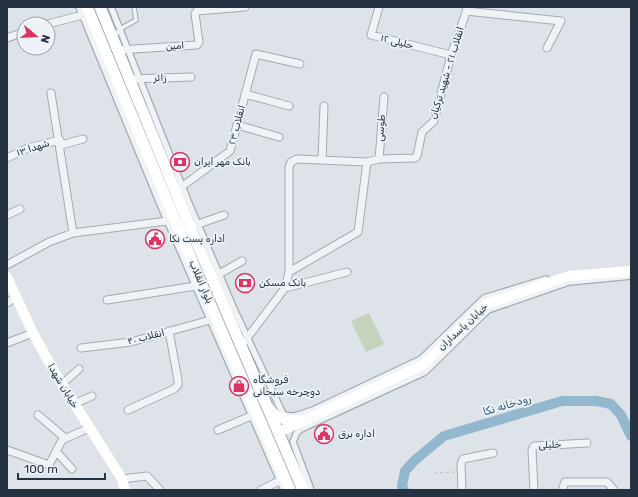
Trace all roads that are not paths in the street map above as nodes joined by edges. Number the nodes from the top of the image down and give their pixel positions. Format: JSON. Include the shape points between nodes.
{"nodes":[{"id":1,"x":79,"y":7,"type":"edge"},
{"id":2,"x":100,"y":7,"type":"edge"},
{"id":3,"x":111,"y":7,"type":"edge"},
{"id":4,"x":134,"y":7,"type":"edge"},
{"id":5,"x":245,"y":7,"type":"edge"},
{"id":6,"x":379,"y":7,"type":"edge"},
{"id":7,"x":467,"y":9,"type":"edge"},
{"id":8,"x":86,"y":12,"type":"edge"},
{"id":9,"x":56,"y":21,"type":"edge"},
{"id":10,"x":117,"y":33,"type":"junction"},
{"id":11,"x":547,"y":48,"type":"dead end"},
{"id":12,"x":123,"y":50,"type":"junction"},
{"id":13,"x":451,"y":55,"type":"junction"},
{"id":14,"x":300,"y":64,"type":"dead end"},
{"id":15,"x":191,"y":77,"type":"dead end"},
{"id":16,"x":135,"y":79,"type":"junction"},
{"id":17,"x":51,"y":93,"type":"dead end"},
{"id":18,"x":245,"y":94,"type":"junction"},
{"id":19,"x":384,"y":97,"type":"dead end"},
{"id":20,"x":289,"y":106,"type":"dead end"},
{"id":21,"x":324,"y":106,"type":"dead end"},
{"id":22,"x":144,"y":113,"type":"junction"},
{"id":23,"x":134,"y":119,"type":"junction"},
{"id":24,"x":237,"y":125,"type":"junction"},
{"id":25,"x":279,"y":137,"type":"dead end"},
{"id":26,"x":83,"y":139,"type":"dead end"},
{"id":27,"x":60,"y":143,"type":"junction"},
{"id":28,"x":7,"y":158,"type":"edge"},
{"id":29,"x":379,"y":159,"type":"junction"},
{"id":30,"x":322,"y":160,"type":"junction"},
{"id":31,"x":367,"y":162,"type":"junction"},
{"id":32,"x":179,"y":189,"type":"junction"},
{"id":33,"x":20,"y":208,"type":"dead end"},
{"id":34,"x":7,"y":215,"type":"edge"},
{"id":35,"x":224,"y":215,"type":"dead end"},
{"id":36,"x":171,"y":220,"type":"junction"},
{"id":37,"x":194,"y":225,"type":"junction"},
{"id":38,"x":73,"y":233,"type":"junction"},
{"id":39,"x":242,"y":261,"type":"dead end"},
{"id":40,"x":7,"y":265,"type":"edge"},
{"id":41,"x":631,"y":267,"type":"edge"},
{"id":42,"x":631,"y":271,"type":"edge"},
{"id":43,"x":289,"y":272,"type":"junction"},
{"id":44,"x":347,"y":272,"type":"dead end"},
{"id":45,"x":216,"y":276,"type":"junction"},
{"id":46,"x":631,"y":276,"type":"edge"},
{"id":47,"x":7,"y":277,"type":"edge"},
{"id":48,"x":198,"y":285,"type":"junction"},
{"id":49,"x":286,"y":288,"type":"junction"},
{"id":50,"x":16,"y":297,"type":"junction"},
{"id":51,"x":107,"y":300,"type":"dead end"},
{"id":52,"x":7,"y":303,"type":"edge"},
{"id":53,"x":210,"y":320,"type":"junction"},
{"id":54,"x":169,"y":332,"type":"junction"},
{"id":55,"x":33,"y":333,"type":"junction"},
{"id":56,"x":244,"y":342,"type":"junction"},
{"id":57,"x":7,"y":343,"type":"edge"},
{"id":58,"x":81,"y":348,"type":"dead end"},
{"id":59,"x":80,"y":369,"type":"dead end"},
{"id":60,"x":62,"y":384,"type":"junction"},
{"id":61,"x":92,"y":396,"type":"dead end"},
{"id":62,"x":74,"y":404,"type":"junction"},
{"id":63,"x":268,"y":408,"type":"junction"},
{"id":64,"x":128,"y":410,"type":"dead end"},
{"id":65,"x":38,"y":415,"type":"dead end"},
{"id":66,"x":255,"y":415,"type":"junction"},
{"id":67,"x":308,"y":419,"type":"junction"},
{"id":68,"x":89,"y":428,"type":"junction"},
{"id":69,"x":218,"y":430,"type":"dead end"},
{"id":70,"x":279,"y":432,"type":"junction"},
{"id":71,"x":268,"y":437,"type":"junction"},
{"id":72,"x":65,"y":438,"type":"junction"},
{"id":73,"x":587,"y":443,"type":"dead end"},
{"id":74,"x":7,"y":450,"type":"edge"},
{"id":75,"x":56,"y":451,"type":"junction"},
{"id":76,"x":493,"y":452,"type":"dead end"},
{"id":77,"x":72,"y":469,"type":"dead end"},
{"id":78,"x":122,"y":479,"type":"junction"},
{"id":79,"x":283,"y":480,"type":"junction"},
{"id":80,"x":125,"y":490,"type":"edge"},
{"id":81,"x":160,"y":490,"type":"edge"},
{"id":82,"x":261,"y":490,"type":"edge"},
{"id":83,"x":284,"y":490,"type":"edge"},
{"id":84,"x":290,"y":490,"type":"edge"},
{"id":85,"x":303,"y":490,"type":"edge"},
{"id":86,"x":311,"y":490,"type":"edge"},
{"id":87,"x":462,"y":490,"type":"edge"},
{"id":88,"x":534,"y":490,"type":"edge"},
{"id":89,"x":562,"y":490,"type":"edge"},
{"id":90,"x":614,"y":490,"type":"edge"}],
"edges":[{"from":1,"to":8,"type":"street"},
{"from":2,"to":10,"type":"main road","name":"بلوار انقلاب"},
{"from":3,"to":10,"type":"street"},
{"from":4,"to":10,"type":"lane","via":[[136,20]]},
{"from":5,"to":12,"type":"street","name":"امین","via":[[197,11],[197,45]]},
{"from":6,"to":13,"type":"street","name":"حلیلی ۱۲","via":[[371,35]]},
{"from":7,"to":11,"type":"street","via":[[562,20]]},
{"from":7,"to":13,"type":"street","name":"انقلاب ۲۱ - شهید ترکیان"},
{"from":8,"to":9,"type":"street"},
{"from":8,"to":23,"type":"main road","name":"بلوار انقلاب"},
{"from":8,"to":36,"type":"street"},
{"from":10,"to":12,"type":"main road","name":"بلوار انقلاب"},
{"from":12,"to":16,"type":"main road","name":"بلوار انقلاب"},
{"from":13,"to":29,"type":"street","name":"انقلاب ۲۱ - شهید ترکیان","via":[[434,121],[422,132],[417,156]]},
{"from":14,"to":18,"type":"street","name":"انقلاب ۲۳","via":[[256,54]]},
{"from":15,"to":16,"type":"street","name":"زائر"},
{"from":16,"to":22,"type":"main road","name":"بلوار انقلاب"},
{"from":16,"to":32,"type":"street"},
{"from":17,"to":27,"type":"street"},
{"from":18,"to":20,"type":"street"},
{"from":18,"to":24,"type":"street","name":"انقلاب ۲۳"},
{"from":19,"to":29,"type":"street","name":"طوسی"},
{"from":21,"to":30,"type":"street"},
{"from":22,"to":23,"type":"main road","via":[[138,113]]},
{"from":22,"to":32,"type":"main road","name":"بلوار انقلاب"},
{"from":23,"to":36,"type":"main road","name":"بلوار انقلاب"},
{"from":24,"to":25,"type":"street"},
{"from":24,"to":32,"type":"street","name":"انقلاب ۲۳","via":[[230,151]]},
{"from":26,"to":27,"type":"street","name":"شهدا ۱۳"},
{"from":27,"to":28,"type":"street","name":"شهدا ۱۳","via":[[28,148]]},
{"from":27,"to":38,"type":"street"},
{"from":29,"to":31,"type":"street","name":"انقلاب ۲۱ - شهید ترکیان"},
{"from":30,"to":31,"type":"street","name":"انقلاب ۲۱ - شهید ترکیان"},
{"from":30,"to":43,"type":"street","name":"انقلاب ۲۱ - شهید ترکیان","via":[[297,159],[289,167]]},
{"from":31,"to":43,"type":"street","via":[[358,232]]},
{"from":32,"to":37,"type":"main road","name":"بلوار انقلاب"},
{"from":33,"to":34,"type":"street"},
{"from":35,"to":37,"type":"street"},
{"from":36,"to":38,"type":"street"},
{"from":36,"to":48,"type":"main road","name":"بلوار انقلاب"},
{"from":37,"to":45,"type":"main road","name":"بلوار انقلاب"},
{"from":38,"to":40,"type":"street","via":[[49,242]]},
{"from":39,"to":45,"type":"street"},
{"from":41,"to":56,"type":"street","via":[[567,272],[484,298],[421,359],[299,415],[281,413]]},
{"from":42,"to":67,"type":"main road","name":"خیابان پاسداران","via":[[569,276],[486,304],[423,365]]},
{"from":43,"to":49,"type":"street"},
{"from":44,"to":49,"type":"street"},
{"from":45,"to":56,"type":"main road","name":"بلوار انقلاب"},
{"from":46,"to":86,"type":"street","via":[[569,282],[488,310],[425,372],[297,432],[293,442]]},
{"from":47,"to":50,"type":"main road","name":"خیابان شهدا"},
{"from":48,"to":51,"type":"street"},
{"from":48,"to":53,"type":"street"},
{"from":48,"to":66,"type":"main road","name":"بلوار انقلاب"},
{"from":49,"to":56,"type":"street"},
{"from":50,"to":52,"type":"street"},
{"from":50,"to":55,"type":"main road","name":"خیابان شهدا"},
{"from":53,"to":54,"type":"street","name":"انقلاب ۴۰"},
{"from":53,"to":66,"type":"street"},
{"from":54,"to":58,"type":"street","name":"انقلاب ۴۰","via":[[131,342]]},
{"from":54,"to":64,"type":"street","via":[[178,385]]},
{"from":55,"to":57,"type":"street"},
{"from":55,"to":60,"type":"main road","name":"خیابان شهدا"},
{"from":56,"to":63,"type":"main road","name":"بلوار انقلاب"},
{"from":59,"to":60,"type":"street"},
{"from":60,"to":62,"type":"main road","name":"خیابان شهدا"},
{"from":61,"to":62,"type":"street"},
{"from":62,"to":68,"type":"main road","name":"خیابان شهدا"},
{"from":63,"to":67,"type":"main road","via":[[276,416],[286,420]]},
{"from":63,"to":70,"type":"main road","name":"بلوار انقلاب"},
{"from":65,"to":72,"type":"street"},
{"from":66,"to":69,"type":"street"},
{"from":66,"to":71,"type":"main road","name":"بلوار انقلاب"},
{"from":66,"to":79,"type":"street"},
{"from":67,"to":70,"type":"main road","name":"خیابان پاسداران"},
{"from":68,"to":72,"type":"street"},
{"from":68,"to":78,"type":"main road","name":"خیابان شهدا"},
{"from":70,"to":71,"type":"main road"},
{"from":70,"to":85,"type":"main road","name":"بلوار انقلاب"},
{"from":71,"to":79,"type":"main road","name":"بلوار انقلاب"},
{"from":72,"to":75,"type":"street"},
{"from":73,"to":88,"type":"street","name":"خلیلی","via":[[534,446]]},
{"from":74,"to":75,"type":"street","via":[[49,465]]},
{"from":75,"to":77,"type":"street"},
{"from":76,"to":87,"type":"street","via":[[463,459]]},
{"from":78,"to":80,"type":"main road","name":"خیابان شهدا"},
{"from":78,"to":81,"type":"street","via":[[147,476]]},
{"from":79,"to":82,"type":"street"},
{"from":79,"to":83,"type":"street"},
{"from":79,"to":84,"type":"main road","name":"بلوار انقلاب"},
{"from":89,"to":90,"type":"street","via":[[565,482],[607,482]]}]}
